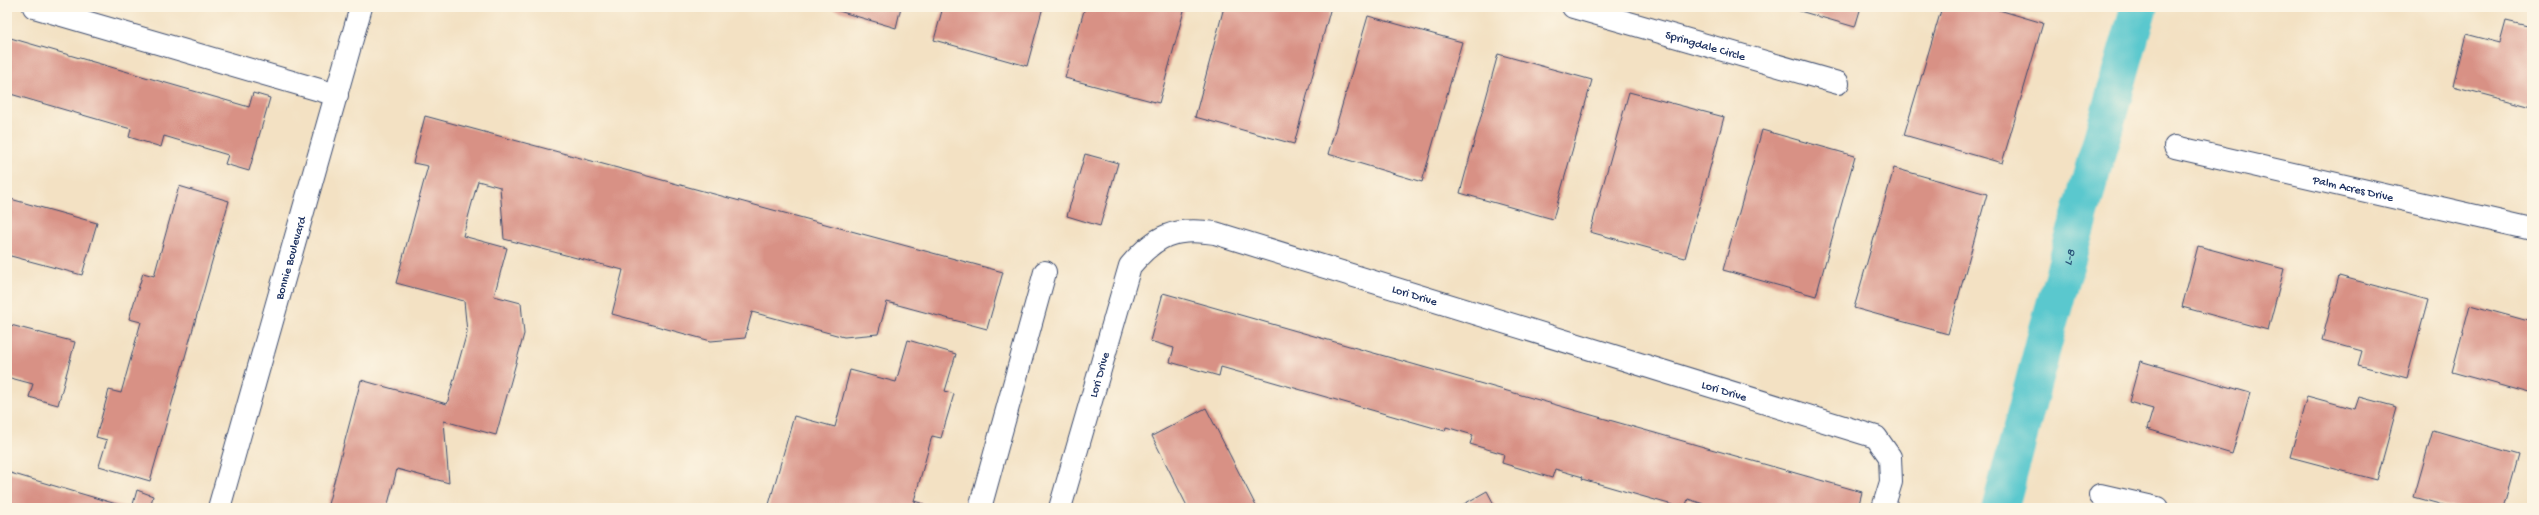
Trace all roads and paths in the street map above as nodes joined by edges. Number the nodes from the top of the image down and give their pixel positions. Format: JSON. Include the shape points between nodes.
{"nodes":[{"id":1,"x":34,"y":7,"type":"edge"},
{"id":2,"x":361,"y":7,"type":"edge"},
{"id":3,"x":1573,"y":7,"type":"edge"},
{"id":4,"x":1838,"y":83,"type":"dead end"},
{"id":5,"x":337,"y":95,"type":"junction"},
{"id":6,"x":2175,"y":147,"type":"dead end"},
{"id":7,"x":2532,"y":229,"type":"edge"},
{"id":8,"x":1045,"y":272,"type":"dead end"},
{"id":9,"x":2100,"y":495,"type":"dead end"},
{"id":10,"x":219,"y":508,"type":"edge"},
{"id":11,"x":980,"y":508,"type":"edge"},
{"id":12,"x":1060,"y":508,"type":"edge"},
{"id":13,"x":1883,"y":508,"type":"edge"},
{"id":14,"x":2157,"y":508,"type":"edge"}],
"edges":[{"from":1,"to":5,"type":"street"},
{"from":2,"to":5,"type":"street","name":"Bonnie Boulevard"},
{"from":3,"to":4,"type":"street","name":"Springdale Circle"},
{"from":5,"to":10,"type":"street","name":"Bonnie Boulevard"},
{"from":6,"to":7,"type":"street","name":"Palm Acres Drive"},
{"from":8,"to":11,"type":"street"},
{"from":9,"to":14,"type":"street"},
{"from":12,"to":13,"type":"street","name":"Lori Drive","via":[[1130,266],[1146,247],[1166,234],[1191,230],[1214,233],[1876,437],[1890,457],[1891,482]]}]}
